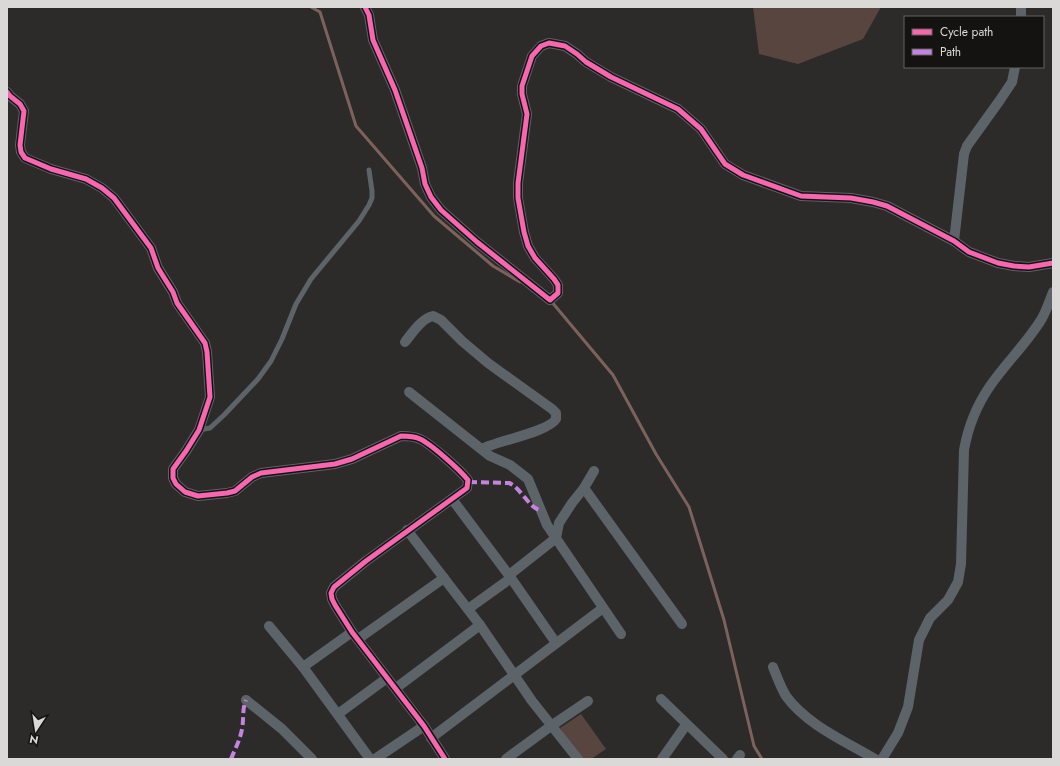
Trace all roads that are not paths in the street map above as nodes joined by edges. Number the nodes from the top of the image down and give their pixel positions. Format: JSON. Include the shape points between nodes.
{"nodes":[{"id":1,"x":365,"y":7,"type":"edge"},
{"id":2,"x":1015,"y":68,"type":"edge"},
{"id":3,"x":7,"y":92,"type":"edge"},
{"id":4,"x":369,"y":170,"type":"dead end"},
{"id":5,"x":954,"y":241,"type":"junction"},
{"id":6,"x":1053,"y":263,"type":"edge"},
{"id":7,"x":1053,"y":292,"type":"edge"},
{"id":8,"x":405,"y":342,"type":"dead end"},
{"id":9,"x":409,"y":392,"type":"dead end"},
{"id":10,"x":199,"y":430,"type":"junction"},
{"id":11,"x":482,"y":449,"type":"junction"},
{"id":12,"x":594,"y":470,"type":"dead end"},
{"id":13,"x":584,"y":488,"type":"junction"},
{"id":14,"x":452,"y":498,"type":"junction"},
{"id":15,"x":407,"y":530,"type":"junction"},
{"id":16,"x":556,"y":538,"type":"junction"},
{"id":17,"x":510,"y":577,"type":"junction"},
{"id":18,"x":444,"y":578,"type":"junction"},
{"id":19,"x":603,"y":608,"type":"junction"},
{"id":20,"x":468,"y":609,"type":"junction"},
{"id":21,"x":682,"y":624,"type":"dead end"},
{"id":22,"x":480,"y":625,"type":"junction"},
{"id":23,"x":269,"y":626,"type":"dead end"},
{"id":24,"x":621,"y":634,"type":"dead end"},
{"id":25,"x":355,"y":635,"type":"junction"},
{"id":26,"x":556,"y":643,"type":"junction"},
{"id":27,"x":303,"y":667,"type":"junction"},
{"id":28,"x":773,"y":668,"type":"dead end"},
{"id":29,"x":514,"y":676,"type":"junction"},
{"id":30,"x":388,"y":678,"type":"junction"},
{"id":31,"x":396,"y":688,"type":"junction"},
{"id":32,"x":661,"y":699,"type":"dead end"},
{"id":33,"x":246,"y":700,"type":"dead end"},
{"id":34,"x":588,"y":701,"type":"dead end"},
{"id":35,"x":338,"y":714,"type":"junction"},
{"id":36,"x":686,"y":724,"type":"junction"},
{"id":37,"x":424,"y":726,"type":"junction"},
{"id":38,"x":551,"y":726,"type":"junction"},
{"id":39,"x":431,"y":738,"type":"junction"},
{"id":40,"x":312,"y":759,"type":"edge"},
{"id":41,"x":370,"y":759,"type":"edge"},
{"id":42,"x":375,"y":759,"type":"edge"},
{"id":43,"x":445,"y":759,"type":"edge"},
{"id":44,"x":506,"y":759,"type":"edge"},
{"id":45,"x":578,"y":759,"type":"edge"},
{"id":46,"x":662,"y":759,"type":"edge"},
{"id":47,"x":723,"y":759,"type":"edge"},
{"id":48,"x":875,"y":759,"type":"edge"},
{"id":49,"x":882,"y":759,"type":"edge"}],
"edges":[{"from":1,"to":5,"type":"street","via":[[374,40],[395,90],[431,197],[441,210],[477,242],[550,300],[558,293],[558,285],[528,246],[518,198],[527,114],[522,86],[532,56],[541,46],[549,43],[565,46],[611,77],[678,109],[701,129],[725,164],[743,175],[801,196],[851,198],[887,206]]},
{"from":2,"to":5,"type":"street","via":[[1012,82],[964,154]]},
{"from":3,"to":10,"type":"street","via":[[24,111],[20,145],[25,158],[86,179],[102,188],[114,198],[151,248],[158,268],[177,303],[202,338],[207,352],[211,392]]},
{"from":4,"to":10,"type":"lane","via":[[372,198],[369,205],[307,285],[268,365],[224,415],[210,428]]},
{"from":5,"to":6,"type":"street","via":[[969,252],[998,263],[1029,267]]},
{"from":7,"to":49,"type":"street","via":[[1037,326],[990,386],[967,433],[964,450],[962,564],[958,582],[948,600],[930,618],[919,640],[908,707],[898,733]]},
{"from":8,"to":11,"type":"street","via":[[422,322],[433,316],[441,320],[488,363],[556,413],[556,419],[552,424]]},
{"from":9,"to":11,"type":"street"},
{"from":10,"to":14,"type":"street","via":[[174,466],[172,475],[182,490],[198,496],[235,491],[261,473],[335,464],[352,459],[392,439],[408,436],[420,439],[468,480],[467,488]]},
{"from":11,"to":16,"type":"street","via":[[528,479],[543,516]]},
{"from":12,"to":13,"type":"street"},
{"from":13,"to":16,"type":"street","via":[[559,523]]},
{"from":13,"to":21,"type":"street"},
{"from":14,"to":15,"type":"street"},
{"from":14,"to":17,"type":"street"},
{"from":15,"to":18,"type":"street"},
{"from":15,"to":25,"type":"street","via":[[334,587],[331,593],[335,605]]},
{"from":16,"to":17,"type":"street"},
{"from":16,"to":19,"type":"street"},
{"from":17,"to":20,"type":"street"},
{"from":17,"to":26,"type":"street"},
{"from":18,"to":20,"type":"street"},
{"from":18,"to":25,"type":"street"},
{"from":19,"to":24,"type":"street"},
{"from":19,"to":26,"type":"street"},
{"from":20,"to":22,"type":"street"},
{"from":22,"to":29,"type":"street"},
{"from":22,"to":31,"type":"street"},
{"from":23,"to":27,"type":"street"},
{"from":25,"to":27,"type":"street"},
{"from":25,"to":30,"type":"street"},
{"from":26,"to":29,"type":"street"},
{"from":27,"to":35,"type":"street"},
{"from":28,"to":48,"type":"street","via":[[786,696],[806,717]]},
{"from":29,"to":38,"type":"street"},
{"from":29,"to":39,"type":"street"},
{"from":30,"to":31,"type":"street"},
{"from":30,"to":35,"type":"street"},
{"from":31,"to":37,"type":"street"},
{"from":32,"to":36,"type":"street"},
{"from":33,"to":40,"type":"street","via":[[282,728]]},
{"from":34,"to":38,"type":"street"},
{"from":35,"to":41,"type":"street"},
{"from":36,"to":46,"type":"street"},
{"from":36,"to":47,"type":"street"},
{"from":37,"to":39,"type":"street"},
{"from":37,"to":42,"type":"street"},
{"from":38,"to":44,"type":"street"},
{"from":38,"to":45,"type":"street"},
{"from":39,"to":43,"type":"street"}]}
